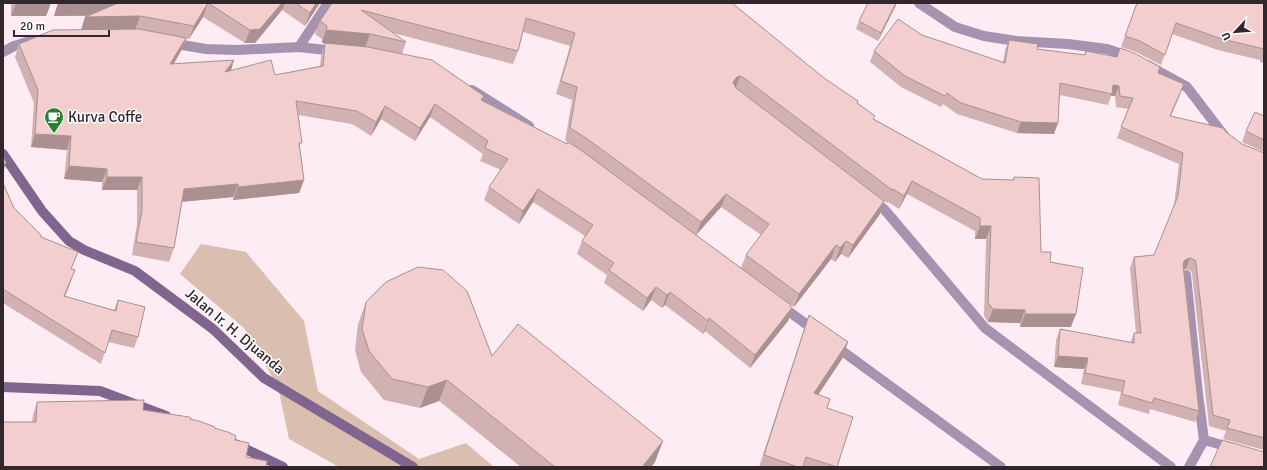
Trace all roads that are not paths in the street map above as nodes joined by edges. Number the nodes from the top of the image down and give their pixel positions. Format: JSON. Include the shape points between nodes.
{"nodes":[{"id":1,"x":328,"y":3,"type":"edge"},
{"id":2,"x":919,"y":3,"type":"edge"},
{"id":3,"x":45,"y":37,"type":"edge"},
{"id":4,"x":163,"y":41,"type":"edge"},
{"id":5,"x":299,"y":47,"type":"junction"},
{"id":6,"x":3,"y":52,"type":"edge"},
{"id":7,"x":343,"y":52,"type":"edge"},
{"id":8,"x":465,"y":86,"type":"edge"},
{"id":9,"x":538,"y":131,"type":"edge"},
{"id":10,"x":1236,"y":146,"type":"edge"},
{"id":11,"x":3,"y":154,"type":"edge"},
{"id":12,"x":866,"y":195,"type":"edge"},
{"id":13,"x":1186,"y":275,"type":"edge"},
{"id":14,"x":774,"y":301,"type":"edge"},
{"id":15,"x":3,"y":387,"type":"edge"},
{"id":16,"x":174,"y":419,"type":"edge"},
{"id":17,"x":226,"y":439,"type":"edge"},
{"id":18,"x":1204,"y":440,"type":"junction"},
{"id":19,"x":1242,"y":450,"type":"edge"},
{"id":20,"x":283,"y":467,"type":"edge"},
{"id":21,"x":413,"y":467,"type":"edge"},
{"id":22,"x":1001,"y":467,"type":"edge"},
{"id":23,"x":1171,"y":467,"type":"edge"},
{"id":24,"x":1189,"y":467,"type":"edge"}],
"edges":[{"from":1,"to":5,"type":"street"},
{"from":2,"to":10,"type":"street","via":[[955,27],[984,36],[1107,49],[1133,58],[1187,87],[1226,138]]},
{"from":3,"to":6,"type":"street"},
{"from":4,"to":5,"type":"street","via":[[206,49]]},
{"from":5,"to":7,"type":"street"},
{"from":8,"to":9,"type":"street"},
{"from":11,"to":21,"type":"street","name":"Jalan Ir. H. Djuanda","via":[[42,211],[69,242],[135,271],[213,329],[264,378]]},
{"from":12,"to":23,"type":"street","via":[[884,209],[985,328]]},
{"from":13,"to":18,"type":"street"},
{"from":14,"to":22,"type":"street"},
{"from":15,"to":16,"type":"street","via":[[100,391]]},
{"from":17,"to":20,"type":"street"},
{"from":18,"to":19,"type":"street"},
{"from":18,"to":24,"type":"street"}]}
